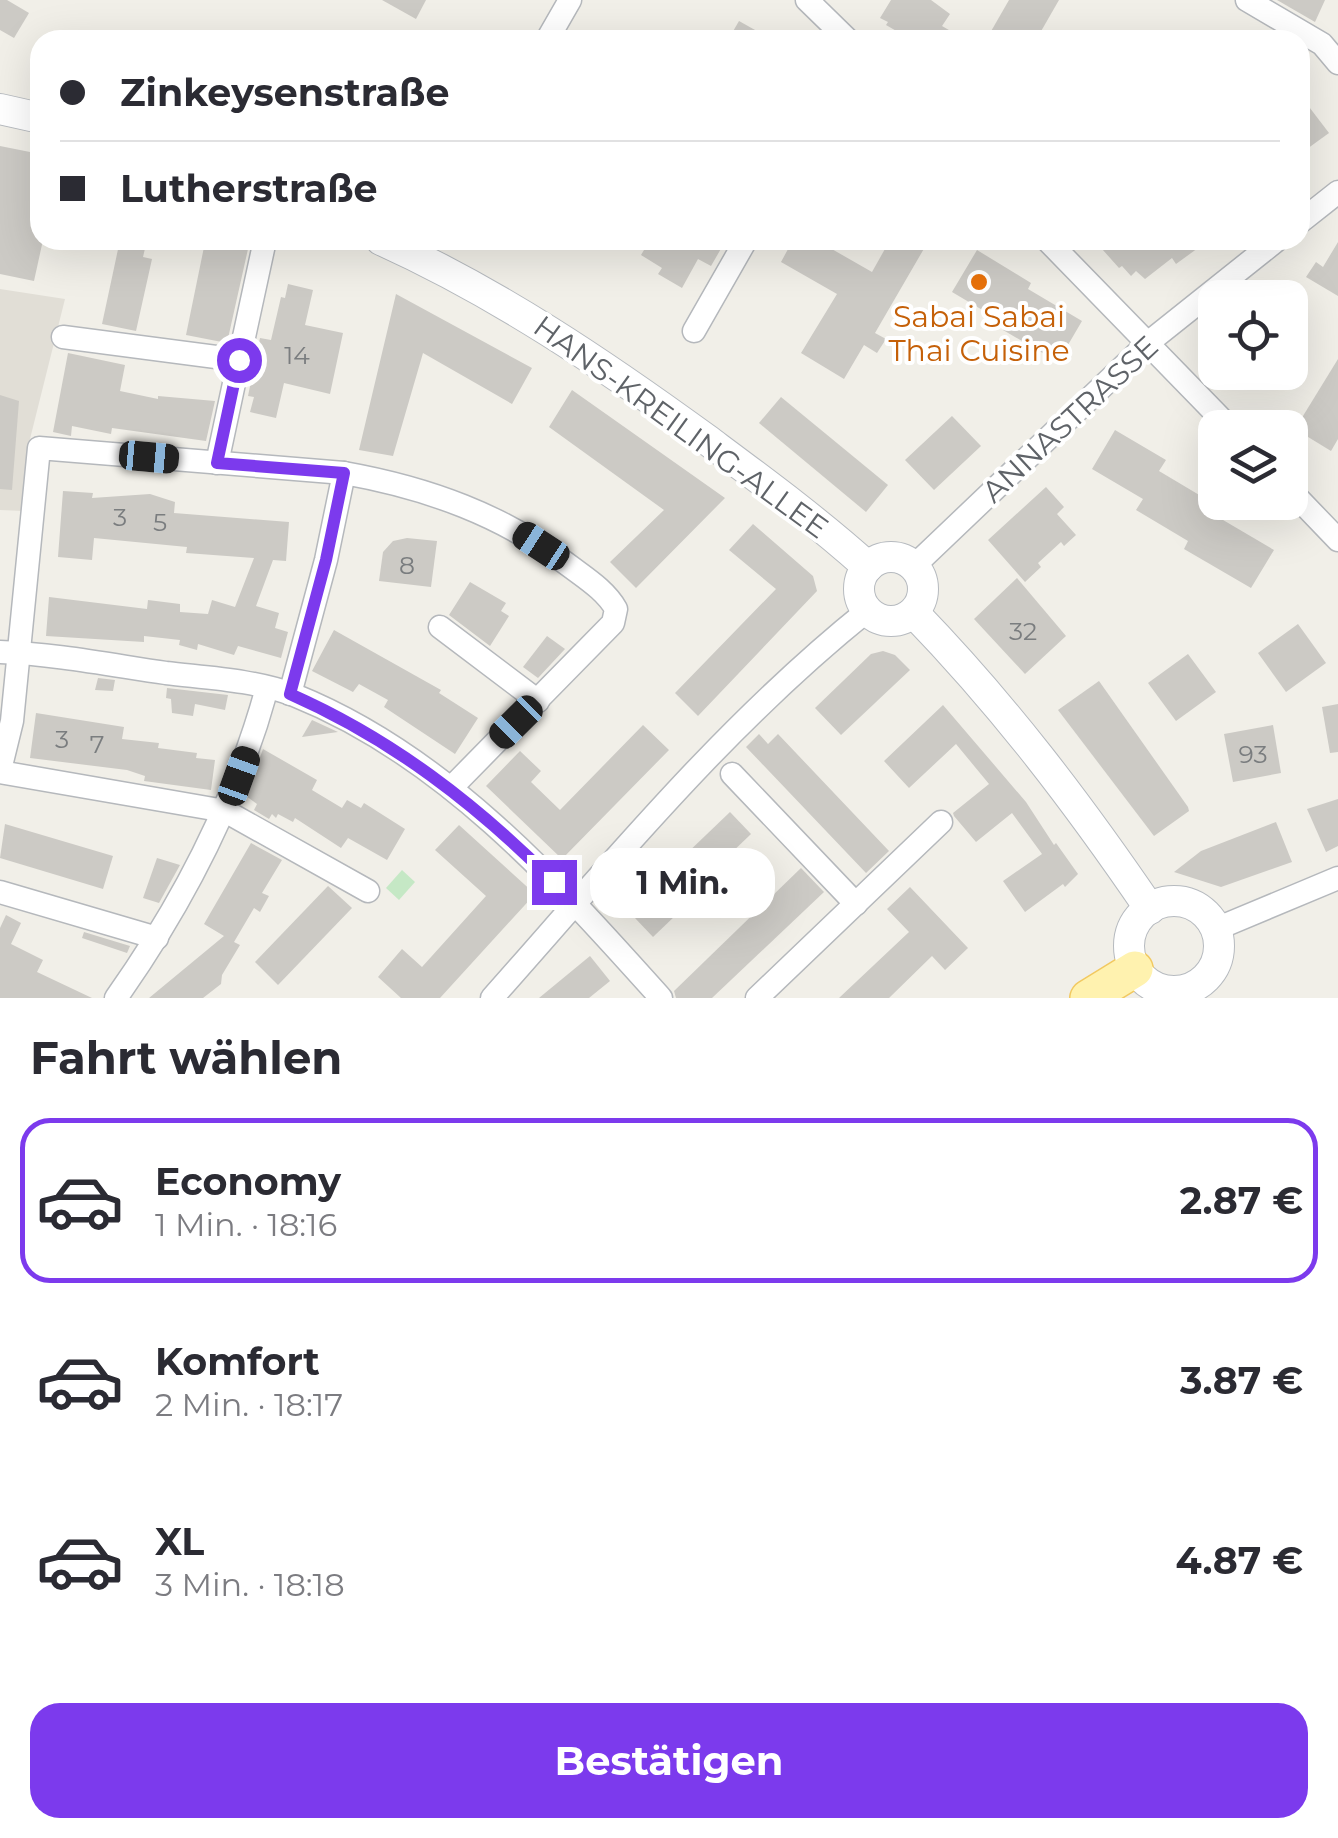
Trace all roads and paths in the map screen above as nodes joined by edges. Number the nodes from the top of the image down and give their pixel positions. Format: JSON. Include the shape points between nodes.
{"nodes":[{"id":1,"x":570,"y":0,"type":"edge"},
{"id":2,"x":807,"y":0,"type":"edge"},
{"id":3,"x":1247,"y":0,"type":"edge"},
{"id":4,"x":552,"y":30,"type":"edge"},
{"id":5,"x":838,"y":30,"type":"edge"},
{"id":6,"x":1298,"y":30,"type":"edge"},
{"id":7,"x":1310,"y":37,"type":"edge"},
{"id":8,"x":1338,"y":64,"type":"edge"},
{"id":9,"x":0,"y":109,"type":"edge"},
{"id":10,"x":30,"y":116,"type":"edge"},
{"id":11,"x":1338,"y":192,"type":"edge"},
{"id":12,"x":1310,"y":214,"type":"edge"},
{"id":13,"x":263,"y":250,"type":"edge"},
{"id":14,"x":400,"y":250,"type":"edge"},
{"id":15,"x":740,"y":250,"type":"edge"},
{"id":16,"x":1057,"y":250,"type":"edge"},
{"id":17,"x":1265,"y":250,"type":"edge"},
{"id":18,"x":694,"y":332,"type":"dead end"},
{"id":19,"x":63,"y":338,"type":"dead end"},
{"id":20,"x":1149,"y":342,"type":"junction"},
{"id":21,"x":239,"y":360,"type":"junction"},
{"id":22,"x":1213,"y":410,"type":"edge"},
{"id":23,"x":217,"y":463,"type":"junction"},
{"id":24,"x":344,"y":473,"type":"junction"},
{"id":25,"x":1308,"y":509,"type":"edge"},
{"id":26,"x":1338,"y":540,"type":"edge"},
{"id":27,"x":914,"y":566,"type":"junction"},
{"id":28,"x":868,"y":567,"type":"junction"},
{"id":29,"x":867,"y":611,"type":"junction"},
{"id":30,"x":914,"y":613,"type":"junction"},
{"id":31,"x":440,"y":627,"type":"dead end"},
{"id":32,"x":10,"y":652,"type":"edge"},
{"id":33,"x":279,"y":691,"type":"junction"},
{"id":34,"x":538,"y":700,"type":"junction"},
{"id":35,"x":0,"y":771,"type":"edge"},
{"id":36,"x":732,"y":774,"type":"dead end"},
{"id":37,"x":451,"y":788,"type":"junction"},
{"id":38,"x":226,"y":810,"type":"junction"},
{"id":39,"x":941,"y":822,"type":"dead end"},
{"id":40,"x":1338,"y":878,"type":"edge"},
{"id":41,"x":368,"y":891,"type":"dead end"},
{"id":42,"x":0,"y":892,"type":"edge"},
{"id":43,"x":575,"y":904,"type":"junction"},
{"id":44,"x":856,"y":904,"type":"junction"},
{"id":45,"x":1150,"y":908,"type":"junction"},
{"id":46,"x":1216,"y":929,"type":"junction"},
{"id":47,"x":157,"y":938,"type":"junction"},
{"id":48,"x":1135,"y":969,"type":"junction"},
{"id":49,"x":1200,"y":992,"type":"edge"},
{"id":50,"x":116,"y":998,"type":"edge"},
{"id":51,"x":492,"y":998,"type":"edge"},
{"id":52,"x":661,"y":998,"type":"edge"},
{"id":53,"x":758,"y":998,"type":"edge"},
{"id":54,"x":1088,"y":998,"type":"edge"}],
"edges":[{"from":1,"to":4,"type":"street"},
{"from":2,"to":5,"type":"street"},
{"from":3,"to":6,"type":"street"},
{"from":7,"to":8,"type":"street"},
{"from":9,"to":10,"type":"street"},
{"from":11,"to":12,"type":"street"},
{"from":13,"to":21,"type":"street"},
{"from":14,"to":28,"type":"street","name":"HANS-KREILING-ALLEE","via":[[530,317],[645,394]]},
{"from":15,"to":18,"type":"street"},
{"from":16,"to":20,"type":"street"},
{"from":17,"to":20,"type":"street","name":"ANNASTRASSE"},
{"from":19,"to":21,"type":"street"},
{"from":20,"to":22,"type":"street"},
{"from":20,"to":27,"type":"street","name":"ANNASTRASSE"},
{"from":21,"to":23,"type":"street"},
{"from":23,"to":24,"type":"street"},
{"from":23,"to":32,"type":"street","via":[[39,448]]},
{"from":24,"to":33,"type":"street","via":[[326,560]]},
{"from":24,"to":34,"type":"street","via":[[482,512],[553,554],[612,600],[613,623]]},
{"from":25,"to":26,"type":"street"},
{"from":27,"to":28,"type":"street","via":[[886,557]]},
{"from":27,"to":30,"type":"street","via":[[924,590]]},
{"from":28,"to":29,"type":"street","via":[[859,589]]},
{"from":29,"to":30,"type":"street","via":[[885,622]]},
{"from":29,"to":43,"type":"street","via":[[783,682]]},
{"from":30,"to":45,"type":"street","via":[[1054,772]]},
{"from":31,"to":34,"type":"street"},
{"from":32,"to":33,"type":"street"},
{"from":32,"to":35,"type":"street","via":[[12,721]]},
{"from":33,"to":37,"type":"street","via":[[366,731]]},
{"from":33,"to":38,"type":"street"},
{"from":34,"to":37,"type":"street"},
{"from":35,"to":38,"type":"street"},
{"from":36,"to":44,"type":"street"},
{"from":37,"to":43,"type":"street"},
{"from":38,"to":41,"type":"street"},
{"from":38,"to":47,"type":"street"},
{"from":39,"to":44,"type":"street"},
{"from":40,"to":46,"type":"street"},
{"from":42,"to":47,"type":"street"},
{"from":43,"to":51,"type":"street"},
{"from":43,"to":52,"type":"street"},
{"from":44,"to":53,"type":"street"},
{"from":45,"to":46,"type":"street","via":[[1188,904]]},
{"from":45,"to":48,"type":"street","via":[[1133,929]]},
{"from":46,"to":49,"type":"street","via":[[1218,954]]},
{"from":47,"to":50,"type":"street"},
{"from":48,"to":49,"type":"street","via":[[1163,990]]},
{"from":48,"to":54,"type":"main road"}]}
